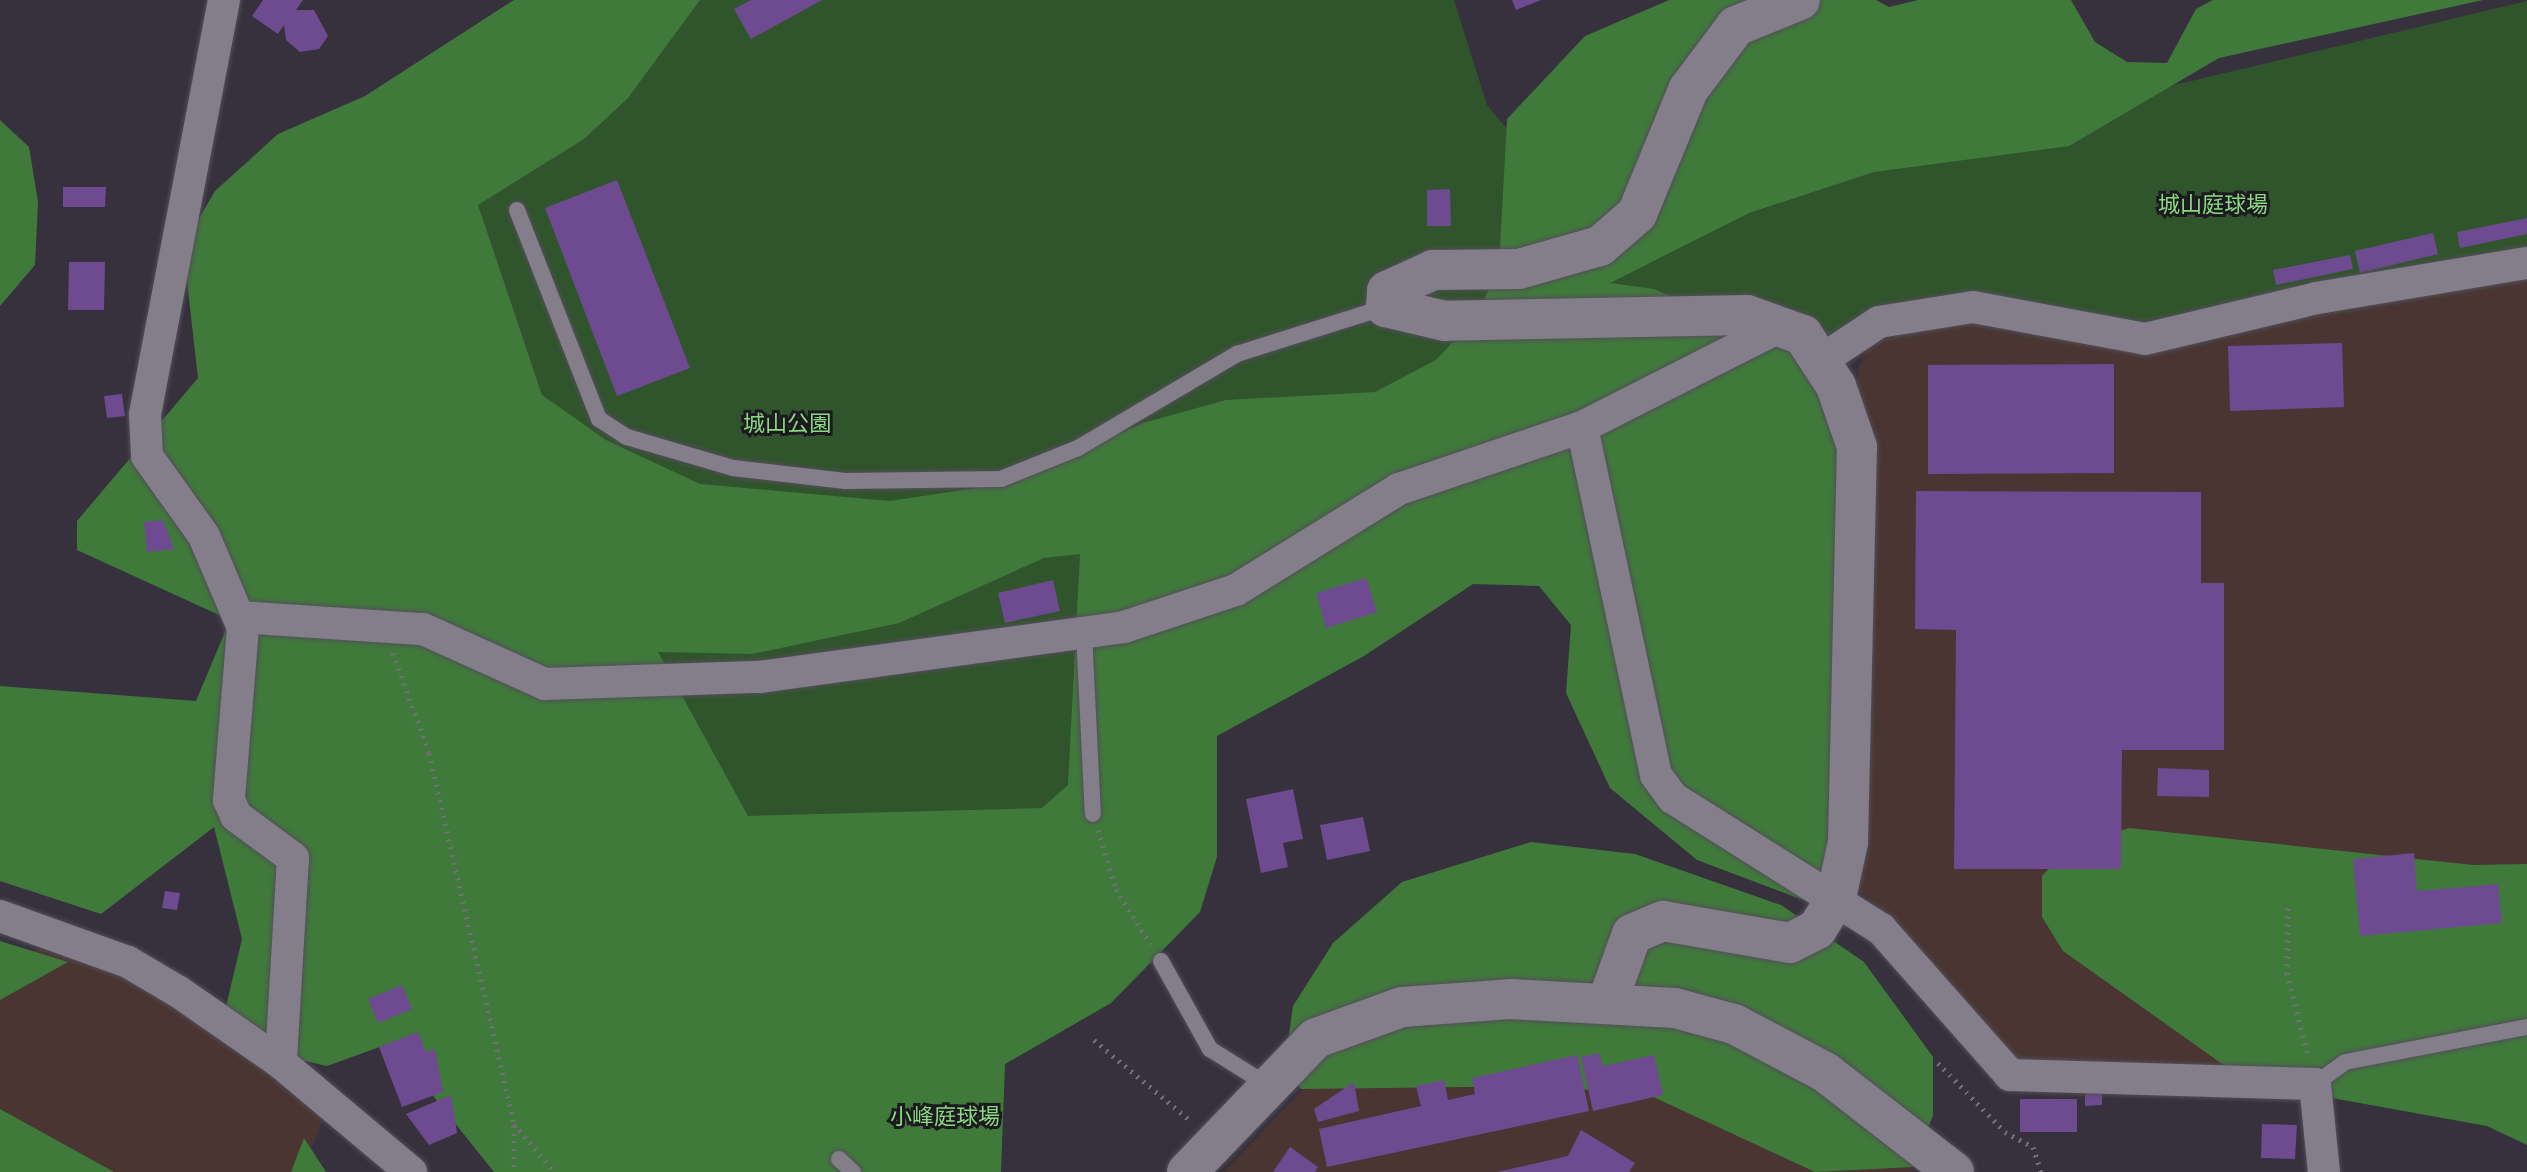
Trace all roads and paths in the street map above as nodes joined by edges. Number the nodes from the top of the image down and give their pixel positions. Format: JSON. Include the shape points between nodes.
{"nodes":[{"id":1,"x":224,"y":0,"type":"edge"},
{"id":2,"x":1800,"y":0,"type":"edge"},
{"id":3,"x":517,"y":210,"type":"dead end"},
{"id":4,"x":2527,"y":263,"type":"edge"},
{"id":5,"x":1386,"y":307,"type":"junction"},
{"id":6,"x":1779,"y":327,"type":"junction"},
{"id":7,"x":1820,"y":361,"type":"junction"},
{"id":8,"x":1582,"y":427,"type":"junction"},
{"id":9,"x":240,"y":617,"type":"junction"},
{"id":10,"x":383,"y":626,"type":"junction"},
{"id":11,"x":1084,"y":633,"type":"junction"},
{"id":12,"x":1093,"y":814,"type":"joint"},
{"id":13,"x":1836,"y":898,"type":"junction"},
{"id":14,"x":2288,"y":908,"type":"dead end"},
{"id":15,"x":0,"y":916,"type":"edge"},
{"id":16,"x":1161,"y":961,"type":"joint"},
{"id":17,"x":1607,"y":1003,"type":"junction"},
{"id":18,"x":2527,"y":1027,"type":"edge"},
{"id":19,"x":1094,"y":1040,"type":"dead end"},
{"id":20,"x":281,"y":1063,"type":"junction"},
{"id":21,"x":1938,"y":1063,"type":"dead end"},
{"id":22,"x":1266,"y":1084,"type":"junction"},
{"id":23,"x":2315,"y":1084,"type":"junction"},
{"id":24,"x":514,"y":1124,"type":"junction"},
{"id":25,"x":1214,"y":1139,"type":"junction"},
{"id":26,"x":839,"y":1159,"type":"dead end"},
{"id":27,"x":411,"y":1172,"type":"edge"},
{"id":28,"x":514,"y":1172,"type":"edge"},
{"id":29,"x":554,"y":1172,"type":"edge"},
{"id":30,"x":853,"y":1172,"type":"edge"},
{"id":31,"x":1187,"y":1172,"type":"edge"},
{"id":32,"x":1954,"y":1172,"type":"edge"},
{"id":33,"x":2041,"y":1172,"type":"edge"},
{"id":34,"x":2324,"y":1172,"type":"edge"}],
"edges":[{"from":1,"to":9,"type":"street","via":[[145,415],[147,456],[204,536]]},
{"from":2,"to":5,"type":"street","via":[[1736,26],[1688,90],[1637,214],[1600,246],[1519,269],[1433,270],[1387,291]]},
{"from":3,"to":5,"type":"lane","via":[[599,419],[627,437],[733,468],[845,481],[1001,479],[1078,448],[1237,354]]},
{"from":4,"to":7,"type":"street","via":[[2317,298],[2145,339],[1973,307],[1879,322]]},
{"from":5,"to":6,"type":"street","via":[[1445,321],[1679,313],[1747,315]]},
{"from":6,"to":7,"type":"street","via":[[1803,335]]},
{"from":6,"to":8,"type":"street"},
{"from":7,"to":13,"type":"street","via":[[1857,447],[1848,842]]},
{"from":8,"to":11,"type":"street","via":[[1399,489],[1236,590],[1124,627]]},
{"from":8,"to":13,"type":"street","via":[[1656,775],[1673,798]]},
{"from":9,"to":10,"type":"street"},
{"from":9,"to":20,"type":"street","via":[[244,644],[229,800],[236,816],[293,858]]},
{"from":10,"to":11,"type":"street","via":[[423,629],[545,684],[760,677]]},
{"from":10,"to":24,"type":"path","via":[[429,753]]},
{"from":11,"to":12,"type":"lane"},
{"from":12,"to":16,"type":"path","via":[[1116,889]]},
{"from":13,"to":17,"type":"street","via":[[1817,929],[1790,943],[1663,921],[1632,934]]},
{"from":13,"to":23,"type":"street","via":[[1881,929],[2010,1075]]},
{"from":14,"to":23,"type":"path","via":[[2287,973]]},
{"from":15,"to":20,"type":"street","via":[[128,962]]},
{"from":16,"to":22,"type":"lane","via":[[1210,1049]]},
{"from":17,"to":22,"type":"street","via":[[1510,999],[1402,1007],[1316,1038]]},
{"from":17,"to":32,"type":"street","via":[[1675,1008],[1777,1044],[1825,1072]]},
{"from":18,"to":23,"type":"lane","via":[[2345,1062]]},
{"from":19,"to":25,"type":"path"},
{"from":20,"to":27,"type":"street"},
{"from":21,"to":33,"type":"path","via":[[2005,1132],[2033,1147]]},
{"from":22,"to":25,"type":"street"},
{"from":23,"to":34,"type":"street"},
{"from":24,"to":28,"type":"path"},
{"from":24,"to":29,"type":"path"},
{"from":25,"to":31,"type":"street"},
{"from":26,"to":30,"type":"lane"}]}
